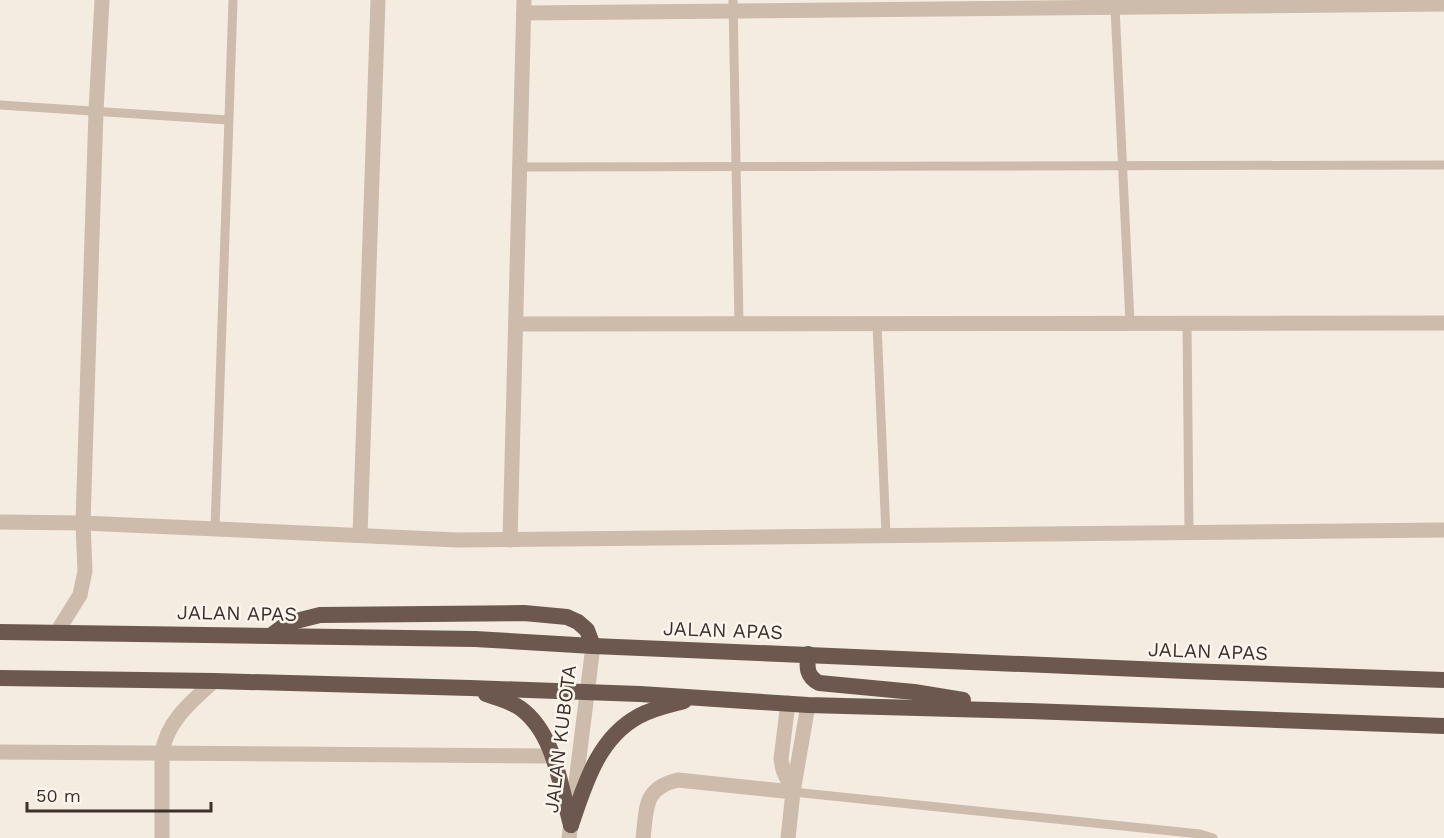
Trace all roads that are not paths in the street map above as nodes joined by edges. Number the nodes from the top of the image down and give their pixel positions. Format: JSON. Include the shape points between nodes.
{"nodes":[{"id":1,"x":102,"y":0,"type":"edge"},
{"id":2,"x":233,"y":0,"type":"edge"},
{"id":3,"x":378,"y":0,"type":"edge"},
{"id":4,"x":1444,"y":4,"type":"edge"},
{"id":5,"x":733,"y":5,"type":"edge"},
{"id":6,"x":1123,"y":5,"type":"edge"},
{"id":7,"x":524,"y":6,"type":"edge"},
{"id":8,"x":0,"y":105,"type":"edge"},
{"id":9,"x":96,"y":111,"type":"junction"},
{"id":10,"x":228,"y":120,"type":"junction"},
{"id":11,"x":1444,"y":165,"type":"edge"},
{"id":12,"x":736,"y":166,"type":"junction"},
{"id":13,"x":1122,"y":166,"type":"junction"},
{"id":14,"x":520,"y":167,"type":"junction"},
{"id":15,"x":1130,"y":323,"type":"junction"},
{"id":16,"x":1444,"y":323,"type":"edge"},
{"id":17,"x":516,"y":324,"type":"junction"},
{"id":18,"x":739,"y":324,"type":"junction"},
{"id":19,"x":877,"y":324,"type":"junction"},
{"id":20,"x":1187,"y":324,"type":"junction"},
{"id":21,"x":0,"y":522,"type":"edge"},
{"id":22,"x":83,"y":523,"type":"junction"},
{"id":23,"x":214,"y":529,"type":"junction"},
{"id":24,"x":1444,"y":530,"type":"edge"},
{"id":25,"x":1189,"y":532,"type":"junction"},
{"id":26,"x":360,"y":535,"type":"junction"},
{"id":27,"x":886,"y":535,"type":"junction"},
{"id":28,"x":510,"y":540,"type":"junction"},
{"id":29,"x":0,"y":632,"type":"edge"},
{"id":30,"x":57,"y":632,"type":"junction"},
{"id":31,"x":272,"y":635,"type":"junction"},
{"id":32,"x":593,"y":646,"type":"junction"},
{"id":33,"x":808,"y":654,"type":"junction"},
{"id":34,"x":0,"y":678,"type":"edge"},
{"id":35,"x":1443,"y":680,"type":"edge"},
{"id":36,"x":214,"y":681,"type":"junction"},
{"id":37,"x":470,"y":688,"type":"junction"},
{"id":38,"x":587,"y":692,"type":"junction"},
{"id":39,"x":694,"y":697,"type":"junction"},
{"id":40,"x":788,"y":703,"type":"junction"},
{"id":41,"x":808,"y":705,"type":"junction"},
{"id":42,"x":1029,"y":711,"type":"junction"},
{"id":43,"x":1444,"y":726,"type":"edge"},
{"id":44,"x":0,"y":752,"type":"edge"},
{"id":45,"x":162,"y":753,"type":"junction"},
{"id":46,"x":552,"y":756,"type":"junction"},
{"id":47,"x":794,"y":792,"type":"junction"},
{"id":48,"x":570,"y":831,"type":"edge"},
{"id":49,"x":162,"y":838,"type":"edge"},
{"id":50,"x":643,"y":838,"type":"edge"},
{"id":51,"x":788,"y":838,"type":"edge"},
{"id":52,"x":1213,"y":838,"type":"edge"}],
"edges":[{"from":1,"to":9,"type":"street"},
{"from":2,"to":10,"type":"lane"},
{"from":3,"to":26,"type":"street"},
{"from":4,"to":6,"type":"street"},
{"from":5,"to":6,"type":"street"},
{"from":5,"to":7,"type":"street"},
{"from":5,"to":12,"type":"lane"},
{"from":6,"to":13,"type":"lane"},
{"from":7,"to":14,"type":"street"},
{"from":8,"to":9,"type":"lane"},
{"from":9,"to":10,"type":"lane"},
{"from":9,"to":22,"type":"street"},
{"from":10,"to":23,"type":"lane"},
{"from":11,"to":13,"type":"lane"},
{"from":12,"to":13,"type":"lane"},
{"from":12,"to":14,"type":"lane"},
{"from":12,"to":18,"type":"lane"},
{"from":13,"to":15,"type":"lane"},
{"from":14,"to":17,"type":"street"},
{"from":15,"to":19,"type":"street"},
{"from":15,"to":20,"type":"street"},
{"from":16,"to":20,"type":"street"},
{"from":17,"to":18,"type":"street"},
{"from":17,"to":28,"type":"street"},
{"from":18,"to":19,"type":"street"},
{"from":19,"to":27,"type":"lane"},
{"from":20,"to":25,"type":"lane"},
{"from":21,"to":22,"type":"street"},
{"from":22,"to":23,"type":"street"},
{"from":22,"to":30,"type":"street","via":[[85,572],[80,596]]},
{"from":23,"to":26,"type":"street"},
{"from":24,"to":25,"type":"street"},
{"from":25,"to":27,"type":"street"},
{"from":26,"to":28,"type":"street"},
{"from":27,"to":28,"type":"street"},
{"from":29,"to":30,"type":"highway","name":"JALAN APAS"},
{"from":30,"to":31,"type":"highway","name":"JALAN APAS"},
{"from":31,"to":32,"type":"highway","name":"JALAN APAS"},
{"from":31,"to":32,"type":"highway","via":[[288,623],[320,615],[524,613],[567,617],[578,622],[587,630]]},
{"from":32,"to":33,"type":"highway","name":"JALAN APAS"},
{"from":32,"to":38,"type":"street","name":"JALAN KUBOTA"},
{"from":33,"to":35,"type":"highway","name":"JALAN APAS"},
{"from":33,"to":42,"type":"highway","via":[[808,673],[827,685],[914,692]]},
{"from":34,"to":36,"type":"highway"},
{"from":36,"to":37,"type":"highway"},
{"from":36,"to":45,"type":"street","via":[[179,714],[164,740]]},
{"from":37,"to":38,"type":"highway"},
{"from":37,"to":46,"type":"highway","via":[[520,708],[544,735]]},
{"from":38,"to":39,"type":"highway"},
{"from":38,"to":48,"type":"street","name":"JALAN KUBOTA"},
{"from":39,"to":40,"type":"highway"},
{"from":39,"to":48,"type":"highway","via":[[639,716],[608,742],[589,773]]},
{"from":40,"to":41,"type":"highway"},
{"from":40,"to":47,"type":"street","via":[[781,759]]},
{"from":41,"to":42,"type":"highway"},
{"from":41,"to":47,"type":"street"},
{"from":42,"to":43,"type":"highway"},
{"from":44,"to":45,"type":"street"},
{"from":45,"to":46,"type":"street"},
{"from":45,"to":49,"type":"street"},
{"from":46,"to":48,"type":"highway"},
{"from":47,"to":50,"type":"street","via":[[678,780],[667,783],[651,794]]},
{"from":47,"to":51,"type":"street"},
{"from":47,"to":52,"type":"lane"}]}
